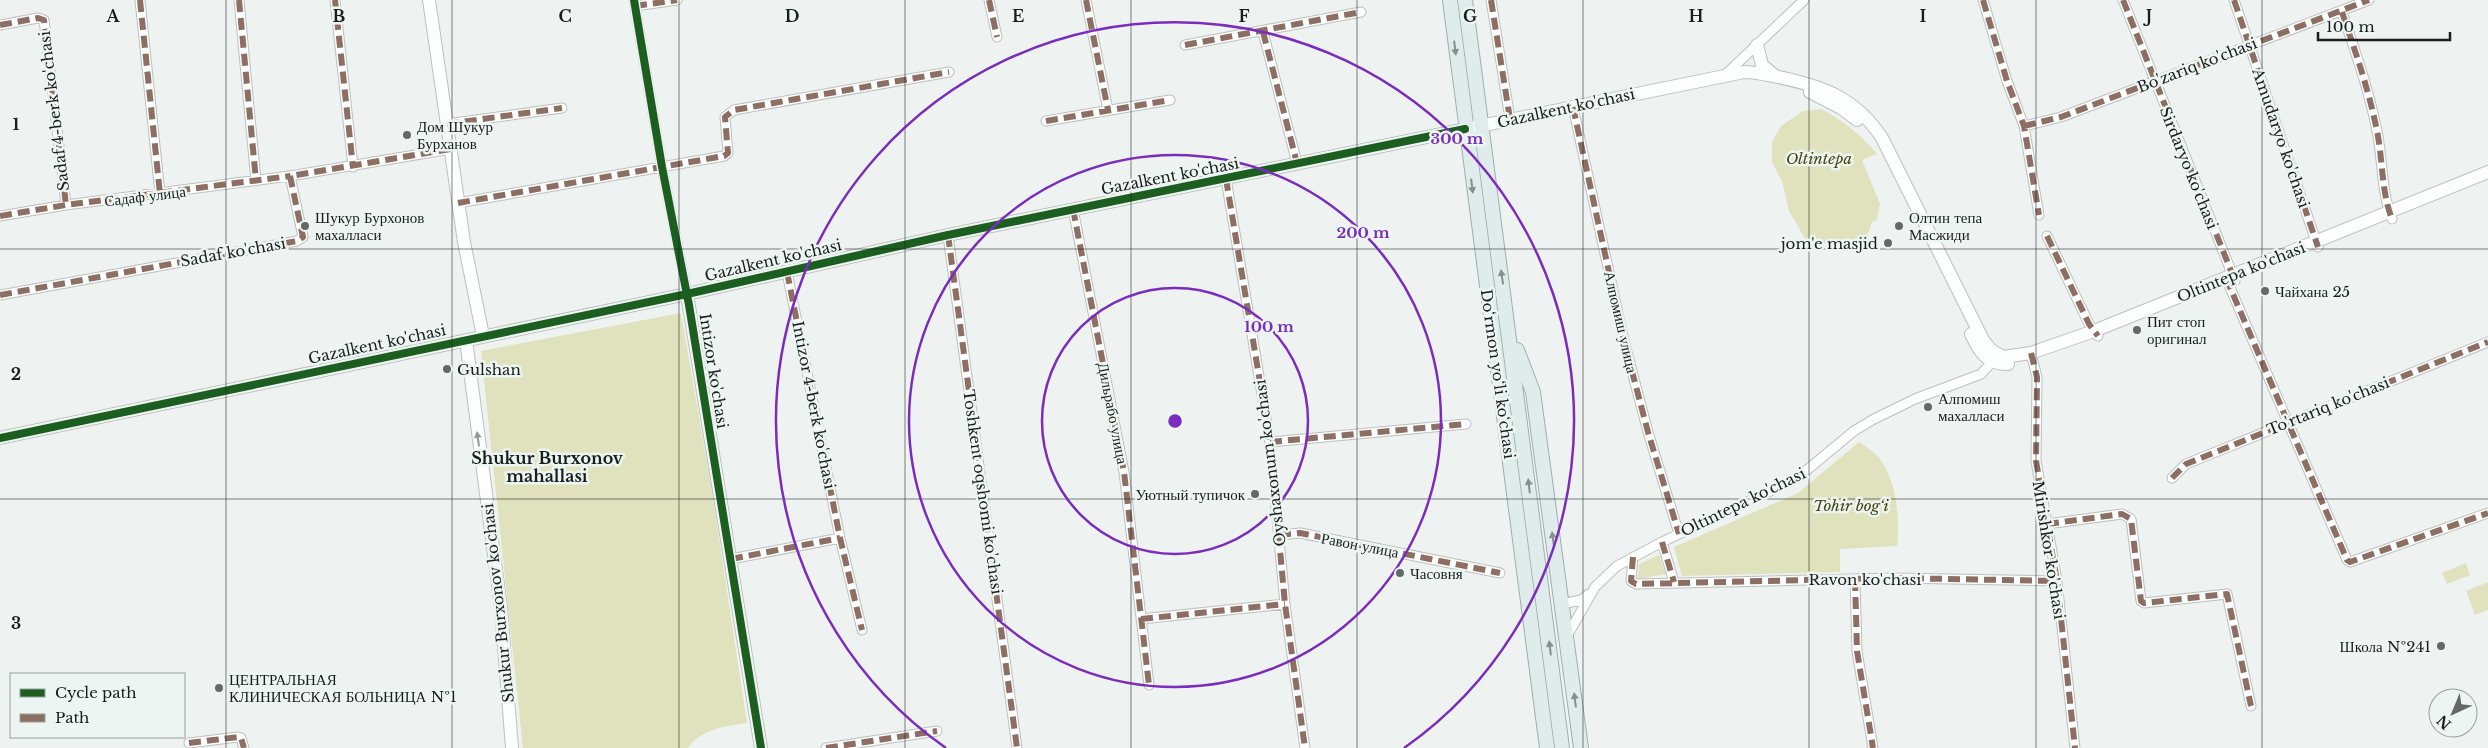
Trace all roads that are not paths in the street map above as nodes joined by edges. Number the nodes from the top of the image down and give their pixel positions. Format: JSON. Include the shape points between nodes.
{"nodes":[{"id":1,"x":140,"y":0,"type":"edge"},
{"id":2,"x":239,"y":0,"type":"edge"},
{"id":3,"x":335,"y":0,"type":"edge"},
{"id":4,"x":429,"y":0,"type":"edge"},
{"id":5,"x":677,"y":0,"type":"edge"},
{"id":6,"x":989,"y":0,"type":"edge"},
{"id":7,"x":1086,"y":0,"type":"edge"},
{"id":8,"x":1450,"y":0,"type":"edge"},
{"id":9,"x":1465,"y":0,"type":"edge"},
{"id":10,"x":1490,"y":0,"type":"edge"},
{"id":11,"x":1804,"y":0,"type":"edge"},
{"id":12,"x":1982,"y":0,"type":"edge"},
{"id":13,"x":2123,"y":0,"type":"edge"},
{"id":14,"x":2234,"y":0,"type":"edge"},
{"id":15,"x":2369,"y":0,"type":"edge"},
{"id":16,"x":635,"y":3,"type":"edge"},
{"id":17,"x":2351,"y":4,"type":"edge"},
{"id":18,"x":1361,"y":12,"type":"dead end"},
{"id":19,"x":2342,"y":12,"type":"junction"},
{"id":20,"x":0,"y":25,"type":"edge"},
{"id":21,"x":1263,"y":32,"type":"junction"},
{"id":22,"x":997,"y":37,"type":"dead end"},
{"id":23,"x":2249,"y":45,"type":"junction"},
{"id":24,"x":1186,"y":46,"type":"dead end"},
{"id":25,"x":1757,"y":46,"type":"junction"},
{"id":26,"x":949,"y":72,"type":"dead end"},
{"id":27,"x":1724,"y":76,"type":"junction"},
{"id":28,"x":1778,"y":77,"type":"junction"},
{"id":29,"x":2154,"y":82,"type":"junction"},
{"id":30,"x":1170,"y":100,"type":"dead end"},
{"id":31,"x":1573,"y":107,"type":"junction"},
{"id":32,"x":562,"y":108,"type":"dead end"},
{"id":33,"x":1108,"y":110,"type":"junction"},
{"id":34,"x":1510,"y":120,"type":"junction"},
{"id":35,"x":1046,"y":121,"type":"dead end"},
{"id":36,"x":447,"y":124,"type":"junction"},
{"id":37,"x":1481,"y":125,"type":"junction"},
{"id":38,"x":2024,"y":126,"type":"junction"},
{"id":39,"x":1465,"y":129,"type":"junction"},
{"id":40,"x":450,"y":149,"type":"junction"},
{"id":41,"x":1297,"y":163,"type":"junction"},
{"id":42,"x":353,"y":167,"type":"junction"},
{"id":43,"x":662,"y":167,"type":"junction"},
{"id":44,"x":2488,"y":172,"type":"edge"},
{"id":45,"x":290,"y":176,"type":"junction"},
{"id":46,"x":1226,"y":179,"type":"junction"},
{"id":47,"x":2488,"y":179,"type":"edge"},
{"id":48,"x":256,"y":181,"type":"junction"},
{"id":49,"x":160,"y":194,"type":"junction"},
{"id":50,"x":458,"y":203,"type":"junction"},
{"id":51,"x":66,"y":205,"type":"junction"},
{"id":52,"x":1073,"y":209,"type":"junction"},
{"id":53,"x":2039,"y":214,"type":"dead end"},
{"id":54,"x":0,"y":216,"type":"edge"},
{"id":55,"x":2391,"y":216,"type":"junction"},
{"id":56,"x":948,"y":235,"type":"junction"},
{"id":57,"x":2047,"y":236,"type":"dead end"},
{"id":58,"x":2318,"y":244,"type":"junction"},
{"id":59,"x":787,"y":272,"type":"junction"},
{"id":60,"x":2230,"y":279,"type":"junction"},
{"id":61,"x":687,"y":294,"type":"junction"},
{"id":62,"x":0,"y":295,"type":"edge"},
{"id":63,"x":1508,"y":325,"type":"junction"},
{"id":64,"x":2096,"y":334,"type":"junction"},
{"id":65,"x":483,"y":336,"type":"junction"},
{"id":66,"x":466,"y":340,"type":"junction"},
{"id":67,"x":2488,"y":342,"type":"edge"},
{"id":68,"x":2032,"y":356,"type":"junction"},
{"id":69,"x":1995,"y":359,"type":"junction"},
{"id":70,"x":2286,"y":423,"type":"junction"},
{"id":71,"x":1466,"y":424,"type":"dead end"},
{"id":72,"x":0,"y":438,"type":"edge"},
{"id":73,"x":1270,"y":442,"type":"junction"},
{"id":74,"x":2172,"y":478,"type":"dead end"},
{"id":75,"x":2488,"y":513,"type":"edge"},
{"id":76,"x":2047,"y":524,"type":"junction"},
{"id":77,"x":1679,"y":534,"type":"junction"},
{"id":78,"x":1279,"y":535,"type":"junction"},
{"id":79,"x":840,"y":538,"type":"junction"},
{"id":80,"x":1662,"y":542,"type":"junction"},
{"id":81,"x":1633,"y":557,"type":"junction"},
{"id":82,"x":730,"y":559,"type":"junction"},
{"id":83,"x":1500,"y":573,"type":"dead end"},
{"id":84,"x":1855,"y":579,"type":"junction"},
{"id":85,"x":2056,"y":581,"type":"junction"},
{"id":86,"x":1674,"y":582,"type":"junction"},
{"id":87,"x":1591,"y":592,"type":"junction"},
{"id":88,"x":1285,"y":604,"type":"junction"},
{"id":89,"x":1562,"y":604,"type":"junction"},
{"id":90,"x":1141,"y":619,"type":"junction"},
{"id":91,"x":862,"y":630,"type":"dead end"},
{"id":92,"x":1567,"y":636,"type":"junction"},
{"id":93,"x":1149,"y":685,"type":"dead end"},
{"id":94,"x":2251,"y":706,"type":"dead end"},
{"id":95,"x":937,"y":731,"type":"dead end"},
{"id":96,"x":189,"y":743,"type":"dead end"},
{"id":97,"x":244,"y":748,"type":"edge"},
{"id":98,"x":512,"y":748,"type":"edge"},
{"id":99,"x":761,"y":748,"type":"edge"},
{"id":100,"x":826,"y":748,"type":"edge"},
{"id":101,"x":1017,"y":748,"type":"edge"},
{"id":102,"x":1305,"y":748,"type":"edge"},
{"id":103,"x":1547,"y":748,"type":"edge"},
{"id":104,"x":1562,"y":748,"type":"edge"},
{"id":105,"x":1580,"y":748,"type":"edge"},
{"id":106,"x":1872,"y":748,"type":"edge"},
{"id":107,"x":2074,"y":748,"type":"edge"}],
"edges":[{"from":1,"to":49,"type":"street"},
{"from":2,"to":48,"type":"street"},
{"from":3,"to":42,"type":"street"},
{"from":4,"to":36,"type":"street"},
{"from":5,"to":16,"type":"street"},
{"from":6,"to":22,"type":"street"},
{"from":7,"to":33,"type":"street"},
{"from":8,"to":39,"type":"main road","name":"Do‘rmon yo‘li ko‘chasi","one_way":true},
{"from":9,"to":37,"type":"main road","name":"Do‘rmon yo‘li ko‘chasi"},
{"from":10,"to":34,"type":"street"},
{"from":11,"to":25,"type":"street"},
{"from":12,"to":38,"type":"street"},
{"from":13,"to":29,"type":"street","name":"Sirdaryo ko'chasi"},
{"from":14,"to":23,"type":"street","name":"Amudaryo ko'chasi"},
{"from":15,"to":17,"type":"street","name":"Bo'zariq ko'chasi"},
{"from":16,"to":43,"type":"street","name":"Intizor ko'chasi"},
{"from":17,"to":19,"type":"street","name":"Bo'zariq ko'chasi"},
{"from":18,"to":21,"type":"street"},
{"from":19,"to":23,"type":"street","name":"Bo'zariq ko'chasi"},
{"from":19,"to":55,"type":"street","via":[[2371,102]]},
{"from":20,"to":51,"type":"street","name":"Sadaf 4-berk ko'chasi","via":[[44,20]]},
{"from":21,"to":24,"type":"street"},
{"from":21,"to":41,"type":"street"},
{"from":23,"to":29,"type":"street","name":"Bo'zariq ko'chasi"},
{"from":23,"to":58,"type":"street","name":"Amudaryo ko'chasi"},
{"from":25,"to":27,"type":"street"},
{"from":25,"to":28,"type":"street","via":[[1762,65]]},
{"from":26,"to":43,"type":"street","via":[[734,110],[725,117],[728,153]]},
{"from":27,"to":28,"type":"street","via":[[1751,72]]},
{"from":27,"to":31,"type":"street","name":"Gazalkent ko'chasi"},
{"from":28,"to":69,"type":"street","via":[[1841,108],[1864,127],[1914,211],[1976,345]]},
{"from":29,"to":38,"type":"street","name":"Bo'zariq ko'chasi","via":[[2061,117]]},
{"from":29,"to":60,"type":"street","name":"Sirdaryo ko'chasi"},
{"from":30,"to":33,"type":"street"},
{"from":31,"to":34,"type":"street","name":"Gazalkent ko'chasi"},
{"from":31,"to":77,"type":"street","name":"Алпомиш улица","via":[[1624,342]]},
{"from":32,"to":36,"type":"street"},
{"from":33,"to":35,"type":"street"},
{"from":34,"to":37,"type":"street","name":"Gazalkent ko'chasi"},
{"from":36,"to":40,"type":"street"},
{"from":37,"to":39,"type":"street","name":"Gazalkent ko'chasi"},
{"from":63,"to":37,"type":"main road","name":"Do‘rmon yo‘li ko‘chasi","one_way":true},
{"from":38,"to":53,"type":"street"},
{"from":39,"to":41,"type":"street","name":"Gazalkent ko'chasi"},
{"from":39,"to":103,"type":"main road","name":"Do‘rmon yo‘li ko‘chasi","one_way":true},
{"from":40,"to":42,"type":"street"},
{"from":40,"to":50,"type":"street"},
{"from":41,"to":46,"type":"street","name":"Gazalkent ko'chasi"},
{"from":42,"to":45,"type":"street"},
{"from":43,"to":50,"type":"street"},
{"from":43,"to":61,"type":"street","name":"Intizor ko'chasi"},
{"from":44,"to":55,"type":"street","name":"Oltintepa ko'chasi"},
{"from":45,"to":48,"type":"street","name":"Садаф улица"},
{"from":45,"to":62,"type":"street","name":"Sadaf ko'chasi","via":[[301,239]]},
{"from":46,"to":52,"type":"street","name":"Gazalkent ko'chasi"},
{"from":46,"to":73,"type":"street","name":"Oyshaxonum ko'chasi"},
{"from":47,"to":55,"type":"street","name":"Oltintepa ko'chasi"},
{"from":48,"to":49,"type":"street","name":"Садаф улица"},
{"from":49,"to":51,"type":"street","name":"Садаф улица"},
{"from":50,"to":65,"type":"street"},
{"from":51,"to":54,"type":"street","name":"Садаф улица"},
{"from":52,"to":56,"type":"street","name":"Gazalkent ko'chasi"},
{"from":52,"to":90,"type":"street","name":"Дильрабо улица","via":[[1124,472]]},
{"from":55,"to":58,"type":"street","name":"Oltintepa ko'chasi"},
{"from":56,"to":59,"type":"street","name":"Gazalkent ko'chasi"},
{"from":56,"to":101,"type":"street","name":"Toshkent oqshomi ko'chasi"},
{"from":57,"to":64,"type":"street"},
{"from":58,"to":60,"type":"street","name":"Oltintepa ko'chasi"},
{"from":59,"to":61,"type":"street","name":"Gazalkent ko'chasi"},
{"from":59,"to":79,"type":"street","name":"Intizor 4-berk ko'chasi"},
{"from":60,"to":64,"type":"street","name":"Oltintepa ko'chasi"},
{"from":60,"to":70,"type":"street","name":"Sirdaryo ko'chasi"},
{"from":61,"to":65,"type":"street","name":"Gazalkent ko'chasi"},
{"from":61,"to":82,"type":"street","name":"Intizor ko'chasi"},
{"from":89,"to":63,"type":"main road","one_way":true,"via":[[1533,392]]},
{"from":104,"to":63,"type":"main road","name":"Do‘rmon yo‘li ko‘chasi","one_way":true},
{"from":64,"to":68,"type":"street","name":"Oltintepa ko'chasi"},
{"from":65,"to":66,"type":"street","name":"Gazalkent ko'chasi"},
{"from":66,"to":72,"type":"street","name":"Gazalkent ko'chasi"},
{"from":98,"to":66,"type":"street","name":"Shukur Burxonov ko'chasi","one_way":true,"via":[[502,608]]},
{"from":67,"to":70,"type":"street","name":"To'rtariq ko'chasi"},
{"from":68,"to":69,"type":"street","name":"Oltintepa ko'chasi","via":[[2010,364]]},
{"from":68,"to":76,"type":"street","name":"Mirishkor ko'chasi","via":[[2037,378],[2036,462]]},
{"from":69,"to":77,"type":"street","name":"Oltintepa ko'chasi","via":[[1980,374],[1914,399],[1854,431],[1796,479]]},
{"from":70,"to":74,"type":"street","name":"To'rtariq ko'chasi","via":[[2186,464]]},
{"from":70,"to":75,"type":"street","name":"Sirdaryo ko'chasi","via":[[2348,561]]},
{"from":71,"to":73,"type":"street"},
{"from":73,"to":78,"type":"street","name":"Oyshaxonum ko'chasi"},
{"from":76,"to":85,"type":"street","name":"Mirishkor ko'chasi"},
{"from":76,"to":94,"type":"street","via":[[2122,514],[2131,519],[2141,601],[2226,594]]},
{"from":77,"to":80,"type":"street","name":"Oltintepa ko'chasi"},
{"from":78,"to":83,"type":"street","name":"Равон улица","via":[[1300,533]]},
{"from":78,"to":88,"type":"street","name":"Oyshaxonum ko'chasi"},
{"from":79,"to":82,"type":"street"},
{"from":79,"to":91,"type":"street","name":"Intizor 4-berk ko'chasi"},
{"from":80,"to":81,"type":"street","name":"Oltintepa ko'chasi"},
{"from":80,"to":86,"type":"street"},
{"from":81,"to":86,"type":"street","name":"Ravon ko'chasi","via":[[1633,583]]},
{"from":81,"to":87,"type":"street","name":"Oltintepa ko'chasi","via":[[1610,572]]},
{"from":82,"to":99,"type":"street","name":"Intizor ko'chasi"},
{"from":84,"to":85,"type":"street","name":"Ravon ko'chasi"},
{"from":84,"to":86,"type":"street","name":"Ravon ko'chasi"},
{"from":84,"to":106,"type":"street","via":[[1857,651]]},
{"from":85,"to":107,"type":"street","name":"Mirishkor ko'chasi"},
{"from":87,"to":89,"type":"street","via":[[1581,600]]},
{"from":87,"to":92,"type":"street","name":"Oltintepa ko'chasi"},
{"from":88,"to":90,"type":"street"},
{"from":88,"to":102,"type":"street","name":"Oyshaxonum ko'chasi"},
{"from":89,"to":92,"type":"main road"},
{"from":90,"to":93,"type":"street","name":"Дильрабо улица"},
{"from":105,"to":92,"type":"main road","one_way":true},
{"from":95,"to":100,"type":"street"},
{"from":96,"to":97,"type":"street","via":[[238,736]]}]}
